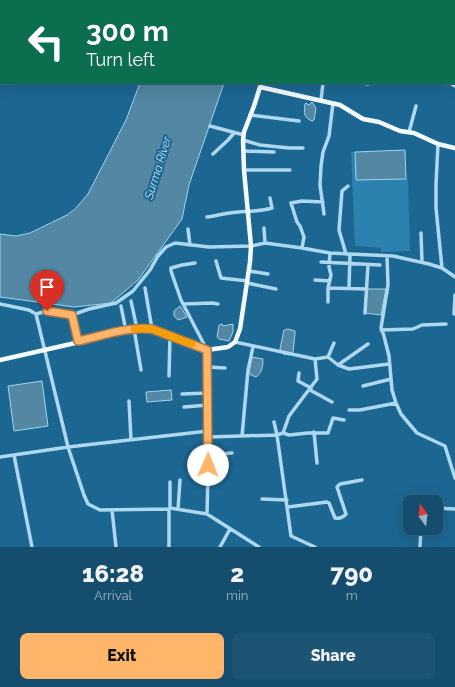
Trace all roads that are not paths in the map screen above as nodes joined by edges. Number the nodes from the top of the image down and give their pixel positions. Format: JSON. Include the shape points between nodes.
{"nodes":[{"id":1,"x":323,"y":84,"type":"edge"},
{"id":2,"x":260,"y":85,"type":"edge"},
{"id":3,"x":321,"y":100,"type":"junction"},
{"id":4,"x":333,"y":103,"type":"junction"},
{"id":5,"x":416,"y":106,"type":"dead end"},
{"id":6,"x":250,"y":115,"type":"junction"},
{"id":7,"x":299,"y":121,"type":"dead end"},
{"id":8,"x":210,"y":126,"type":"dead end"},
{"id":9,"x":409,"y":132,"type":"junction"},
{"id":10,"x":234,"y":133,"type":"junction"},
{"id":11,"x":244,"y":135,"type":"junction"},
{"id":12,"x":243,"y":140,"type":"junction"},
{"id":13,"x":438,"y":144,"type":"junction"},
{"id":14,"x":303,"y":148,"type":"dead end"},
{"id":15,"x":455,"y":148,"type":"edge"},
{"id":16,"x":243,"y":151,"type":"junction"},
{"id":17,"x":274,"y":152,"type":"dead end"},
{"id":18,"x":213,"y":154,"type":"dead end"},
{"id":19,"x":244,"y":170,"type":"junction"},
{"id":20,"x":290,"y":170,"type":"dead end"},
{"id":21,"x":348,"y":186,"type":"dead end"},
{"id":22,"x":270,"y":198,"type":"dead end"},
{"id":23,"x":323,"y":202,"type":"junction"},
{"id":24,"x":248,"y":212,"type":"junction"},
{"id":25,"x":324,"y":214,"type":"dead end"},
{"id":26,"x":207,"y":217,"type":"dead end"},
{"id":27,"x":264,"y":228,"type":"dead end"},
{"id":28,"x":188,"y":229,"type":"dead end"},
{"id":29,"x":421,"y":233,"type":"dead end"},
{"id":30,"x":265,"y":243,"type":"junction"},
{"id":31,"x":190,"y":245,"type":"junction"},
{"id":32,"x":251,"y":246,"type":"junction"},
{"id":33,"x":302,"y":248,"type":"junction"},
{"id":34,"x":330,"y":253,"type":"junction"},
{"id":35,"x":348,"y":254,"type":"junction"},
{"id":36,"x":387,"y":256,"type":"junction"},
{"id":37,"x":216,"y":262,"type":"dead end"},
{"id":38,"x":321,"y":262,"type":"dead end"},
{"id":39,"x":422,"y":262,"type":"junction"},
{"id":40,"x":195,"y":263,"type":"dead end"},
{"id":41,"x":330,"y":263,"type":"junction"},
{"id":42,"x":350,"y":264,"type":"junction"},
{"id":43,"x":368,"y":265,"type":"junction"},
{"id":44,"x":380,"y":265,"type":"dead end"},
{"id":45,"x":442,"y":268,"type":"junction"},
{"id":46,"x":249,"y":271,"type":"junction"},
{"id":47,"x":268,"y":274,"type":"dead end"},
{"id":48,"x":455,"y":277,"type":"edge"},
{"id":49,"x":315,"y":280,"type":"dead end"},
{"id":50,"x":330,"y":281,"type":"junction"},
{"id":51,"x":247,"y":282,"type":"junction"},
{"id":52,"x":145,"y":288,"type":"dead end"},
{"id":53,"x":328,"y":288,"type":"junction"},
{"id":54,"x":348,"y":288,"type":"junction"},
{"id":55,"x":367,"y":288,"type":"junction"},
{"id":56,"x":276,"y":289,"type":"dead end"},
{"id":57,"x":455,"y":294,"type":"edge"},
{"id":58,"x":131,"y":301,"type":"dead end"},
{"id":59,"x":328,"y":302,"type":"dead end"},
{"id":60,"x":0,"y":304,"type":"edge"},
{"id":61,"x":183,"y":304,"type":"junction"},
{"id":62,"x":218,"y":304,"type":"dead end"},
{"id":63,"x":121,"y":306,"type":"dead end"},
{"id":64,"x":365,"y":313,"type":"dead end"},
{"id":65,"x":36,"y":314,"type":"junction"},
{"id":66,"x":454,"y":314,"type":"dead end"},
{"id":67,"x":72,"y":315,"type":"junction"},
{"id":68,"x":446,"y":324,"type":"dead end"},
{"id":69,"x":136,"y":329,"type":"junction"},
{"id":70,"x":152,"y":329,"type":"junction"},
{"id":71,"x":381,"y":330,"type":"junction"},
{"id":72,"x":126,"y":331,"type":"junction"},
{"id":73,"x":170,"y":336,"type":"junction"},
{"id":74,"x":78,"y":341,"type":"junction"},
{"id":75,"x":235,"y":342,"type":"junction"},
{"id":76,"x":334,"y":343,"type":"dead end"},
{"id":77,"x":368,"y":344,"type":"dead end"},
{"id":78,"x":253,"y":346,"type":"junction"},
{"id":79,"x":44,"y":350,"type":"junction"},
{"id":80,"x":207,"y":350,"type":"junction"},
{"id":81,"x":328,"y":357,"type":"junction"},
{"id":82,"x":315,"y":359,"type":"junction"},
{"id":83,"x":0,"y":360,"type":"edge"},
{"id":84,"x":338,"y":364,"type":"junction"},
{"id":85,"x":389,"y":364,"type":"junction"},
{"id":86,"x":208,"y":367,"type":"junction"},
{"id":87,"x":225,"y":368,"type":"dead end"},
{"id":88,"x":142,"y":370,"type":"dead end"},
{"id":89,"x":298,"y":373,"type":"dead end"},
{"id":90,"x":169,"y":376,"type":"dead end"},
{"id":91,"x":391,"y":379,"type":"junction"},
{"id":92,"x":363,"y":386,"type":"dead end"},
{"id":93,"x":311,"y":389,"type":"junction"},
{"id":94,"x":208,"y":393,"type":"junction"},
{"id":95,"x":182,"y":394,"type":"dead end"},
{"id":96,"x":129,"y":401,"type":"dead end"},
{"id":97,"x":332,"y":402,"type":"dead end"},
{"id":98,"x":396,"y":403,"type":"junction"},
{"id":99,"x":208,"y":406,"type":"junction"},
{"id":100,"x":184,"y":407,"type":"dead end"},
{"id":101,"x":349,"y":410,"type":"dead end"},
{"id":102,"x":344,"y":420,"type":"dead end"},
{"id":103,"x":274,"y":422,"type":"dead end"},
{"id":104,"x":208,"y":431,"type":"junction"},
{"id":105,"x":314,"y":432,"type":"junction"},
{"id":106,"x":283,"y":433,"type":"junction"},
{"id":107,"x":277,"y":435,"type":"junction"},
{"id":108,"x":242,"y":436,"type":"junction"},
{"id":109,"x":209,"y":438,"type":"junction"},
{"id":110,"x":131,"y":440,"type":"junction"},
{"id":111,"x":68,"y":446,"type":"junction"},
{"id":112,"x":232,"y":453,"type":"dead end"},
{"id":113,"x":208,"y":454,"type":"junction"},
{"id":114,"x":14,"y":455,"type":"junction"},
{"id":115,"x":0,"y":457,"type":"edge"},
{"id":116,"x":317,"y":463,"type":"dead end"},
{"id":117,"x":455,"y":476,"type":"edge"},
{"id":118,"x":180,"y":480,"type":"dead end"},
{"id":119,"x":362,"y":480,"type":"dead end"},
{"id":120,"x":170,"y":482,"type":"dead end"},
{"id":121,"x":262,"y":499,"type":"dead end"},
{"id":122,"x":287,"y":500,"type":"junction"},
{"id":123,"x":288,"y":507,"type":"junction"},
{"id":124,"x":443,"y":508,"type":"edge"},
{"id":125,"x":170,"y":509,"type":"junction"},
{"id":126,"x":178,"y":509,"type":"junction"},
{"id":127,"x":455,"y":509,"type":"edge"},
{"id":128,"x":112,"y":510,"type":"junction"},
{"id":129,"x":207,"y":514,"type":"junction"},
{"id":130,"x":230,"y":529,"type":"junction"},
{"id":131,"x":421,"y":535,"type":"edge"},
{"id":132,"x":32,"y":547,"type":"edge"},
{"id":133,"x":116,"y":547,"type":"edge"},
{"id":134,"x":170,"y":547,"type":"edge"},
{"id":135,"x":220,"y":547,"type":"edge"},
{"id":136,"x":259,"y":547,"type":"edge"},
{"id":137,"x":315,"y":547,"type":"edge"},
{"id":138,"x":420,"y":547,"type":"edge"}],
"edges":[{"from":1,"to":3,"type":"street"},
{"from":2,"to":3,"type":"main road"},
{"from":2,"to":6,"type":"main road"},
{"from":3,"to":4,"type":"main road"},
{"from":4,"to":9,"type":"main road","via":[[363,119]]},
{"from":4,"to":23,"type":"street","via":[[329,136],[321,166],[320,185]]},
{"from":5,"to":9,"type":"street"},
{"from":6,"to":7,"type":"street"},
{"from":6,"to":11,"type":"main road"},
{"from":8,"to":10,"type":"street"},
{"from":9,"to":13,"type":"main road"},
{"from":10,"to":11,"type":"street"},
{"from":10,"to":18,"type":"street"},
{"from":11,"to":12,"type":"main road"},
{"from":12,"to":14,"type":"street","via":[[260,145]]},
{"from":12,"to":16,"type":"main road"},
{"from":13,"to":15,"type":"main road"},
{"from":13,"to":45,"type":"street","via":[[436,208]]},
{"from":16,"to":17,"type":"street"},
{"from":16,"to":19,"type":"main road"},
{"from":19,"to":20,"type":"street"},
{"from":19,"to":24,"type":"main road"},
{"from":21,"to":35,"type":"street","via":[[342,191],[339,230]]},
{"from":22,"to":24,"type":"street","via":[[272,208]]},
{"from":23,"to":25,"type":"street"},
{"from":23,"to":33,"type":"street","via":[[291,203],[304,237]]},
{"from":24,"to":26,"type":"street"},
{"from":24,"to":32,"type":"main road"},
{"from":27,"to":30,"type":"street"},
{"from":28,"to":31,"type":"street"},
{"from":29,"to":39,"type":"street"},
{"from":30,"to":32,"type":"street"},
{"from":30,"to":33,"type":"street"},
{"from":31,"to":32,"type":"street"},
{"from":31,"to":67,"type":"street","via":[[175,243],[166,247],[133,292],[116,303]]},
{"from":32,"to":46,"type":"main road"},
{"from":33,"to":34,"type":"street"},
{"from":34,"to":35,"type":"street"},
{"from":34,"to":41,"type":"street"},
{"from":35,"to":36,"type":"street"},
{"from":35,"to":42,"type":"street"},
{"from":36,"to":39,"type":"street"},
{"from":36,"to":71,"type":"street","via":[[388,285]]},
{"from":37,"to":51,"type":"street","via":[[221,278]]},
{"from":38,"to":41,"type":"street"},
{"from":39,"to":45,"type":"street"},
{"from":40,"to":61,"type":"street","via":[[171,268]]},
{"from":41,"to":42,"type":"street"},
{"from":41,"to":50,"type":"street"},
{"from":42,"to":43,"type":"street"},
{"from":42,"to":54,"type":"street"},
{"from":43,"to":44,"type":"street"},
{"from":43,"to":55,"type":"street"},
{"from":45,"to":48,"type":"street"},
{"from":46,"to":47,"type":"street"},
{"from":46,"to":51,"type":"main road"},
{"from":49,"to":50,"type":"street"},
{"from":50,"to":53,"type":"street"},
{"from":51,"to":56,"type":"street"},
{"from":51,"to":75,"type":"main road","via":[[240,329]]},
{"from":52,"to":70,"type":"street"},
{"from":53,"to":54,"type":"street"},
{"from":53,"to":59,"type":"street"},
{"from":54,"to":55,"type":"street"},
{"from":55,"to":64,"type":"street"},
{"from":57,"to":66,"type":"street"},
{"from":58,"to":69,"type":"street"},
{"from":60,"to":65,"type":"street"},
{"from":61,"to":62,"type":"street"},
{"from":61,"to":80,"type":"street"},
{"from":63,"to":72,"type":"street"},
{"from":65,"to":67,"type":"street","via":[[47,311]]},
{"from":65,"to":79,"type":"street"},
{"from":67,"to":74,"type":"street"},
{"from":68,"to":71,"type":"street"},
{"from":69,"to":70,"type":"main road"},
{"from":69,"to":72,"type":"main road"},
{"from":69,"to":88,"type":"street"},
{"from":70,"to":73,"type":"main road"},
{"from":71,"to":85,"type":"street"},
{"from":72,"to":74,"type":"main road"},
{"from":73,"to":80,"type":"main road"},
{"from":73,"to":90,"type":"street"},
{"from":74,"to":79,"type":"main road"},
{"from":75,"to":78,"type":"street"},
{"from":75,"to":80,"type":"main road","via":[[228,347]]},
{"from":76,"to":81,"type":"street"},
{"from":77,"to":84,"type":"street"},
{"from":78,"to":82,"type":"street"},
{"from":78,"to":108,"type":"street","via":[[248,370]]},
{"from":79,"to":83,"type":"main road"},
{"from":79,"to":111,"type":"street"},
{"from":80,"to":86,"type":"street"},
{"from":81,"to":82,"type":"street"},
{"from":81,"to":84,"type":"street"},
{"from":82,"to":93,"type":"street","via":[[317,379]]},
{"from":84,"to":85,"type":"street","via":[[349,369]]},
{"from":85,"to":91,"type":"street"},
{"from":86,"to":87,"type":"street"},
{"from":86,"to":94,"type":"street"},
{"from":89,"to":93,"type":"street","via":[[298,381]]},
{"from":91,"to":92,"type":"street"},
{"from":91,"to":98,"type":"street"},
{"from":93,"to":97,"type":"street"},
{"from":93,"to":106,"type":"street","via":[[289,416]]},
{"from":94,"to":95,"type":"street"},
{"from":94,"to":99,"type":"street"},
{"from":96,"to":110,"type":"street"},
{"from":98,"to":101,"type":"street"},
{"from":98,"to":117,"type":"street","via":[[400,414],[417,433],[445,446]]},
{"from":99,"to":100,"type":"street"},
{"from":99,"to":104,"type":"street"},
{"from":102,"to":105,"type":"street","via":[[333,418],[328,433]]},
{"from":103,"to":107,"type":"street"},
{"from":104,"to":109,"type":"street"},
{"from":104,"to":110,"type":"street"},
{"from":105,"to":106,"type":"street","via":[[289,435]]},
{"from":105,"to":116,"type":"street"},
{"from":106,"to":107,"type":"street"},
{"from":107,"to":108,"type":"street"},
{"from":107,"to":122,"type":"street"},
{"from":108,"to":109,"type":"street"},
{"from":109,"to":113,"type":"street"},
{"from":110,"to":111,"type":"street"},
{"from":111,"to":114,"type":"street"},
{"from":111,"to":128,"type":"street","via":[[88,504],[100,510]]},
{"from":112,"to":113,"type":"street"},
{"from":113,"to":129,"type":"street"},
{"from":114,"to":115,"type":"street"},
{"from":114,"to":132,"type":"street"},
{"from":118,"to":126,"type":"street"},
{"from":119,"to":123,"type":"street","via":[[340,484],[338,487],[346,514],[337,519],[327,502]]},
{"from":120,"to":125,"type":"street"},
{"from":121,"to":122,"type":"street"},
{"from":122,"to":123,"type":"street"},
{"from":123,"to":137,"type":"street","via":[[291,536]]},
{"from":124,"to":127,"type":"street"},
{"from":125,"to":126,"type":"street"},
{"from":125,"to":128,"type":"street"},
{"from":125,"to":134,"type":"street"},
{"from":126,"to":129,"type":"street"},
{"from":128,"to":133,"type":"street"},
{"from":129,"to":130,"type":"street"},
{"from":130,"to":135,"type":"street"},
{"from":130,"to":136,"type":"street"},
{"from":131,"to":138,"type":"street"}]}
